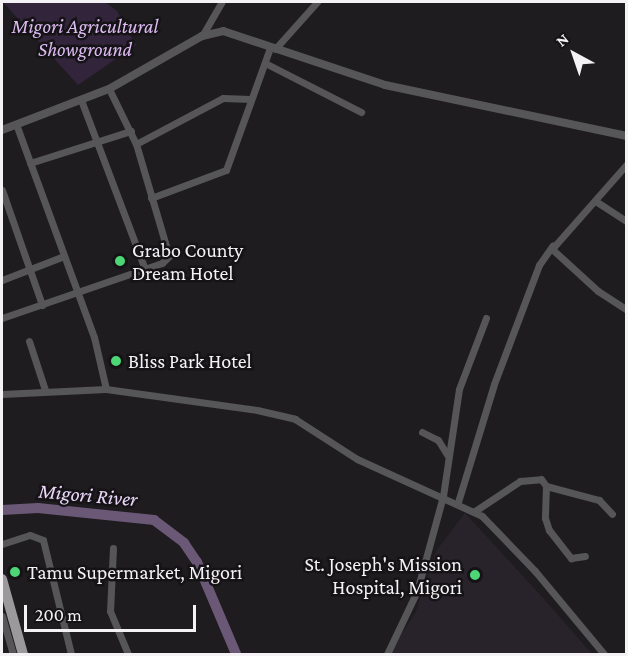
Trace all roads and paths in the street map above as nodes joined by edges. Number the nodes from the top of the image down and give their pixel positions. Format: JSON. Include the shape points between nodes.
{"nodes":[{"id":1,"x":221,"y":2,"type":"edge"},
{"id":2,"x":317,"y":2,"type":"edge"},
{"id":3,"x":202,"y":36,"type":"junction"},
{"id":4,"x":273,"y":48,"type":"junction"},
{"id":5,"x":265,"y":63,"type":"junction"},
{"id":6,"x":108,"y":88,"type":"junction"},
{"id":7,"x":251,"y":99,"type":"junction"},
{"id":8,"x":81,"y":100,"type":"junction"},
{"id":9,"x":361,"y":112,"type":"dead end"},
{"id":10,"x":16,"y":124,"type":"junction"},
{"id":11,"x":2,"y":130,"type":"edge"},
{"id":12,"x":131,"y":130,"type":"junction"},
{"id":13,"x":627,"y":136,"type":"edge"},
{"id":14,"x":95,"y":142,"type":"junction"},
{"id":15,"x":136,"y":144,"type":"junction"},
{"id":16,"x":30,"y":163,"type":"junction"},
{"id":17,"x":627,"y":165,"type":"edge"},
{"id":18,"x":2,"y":190,"type":"edge"},
{"id":19,"x":151,"y":198,"type":"junction"},
{"id":20,"x":597,"y":202,"type":"junction"},
{"id":21,"x":627,"y":221,"type":"edge"},
{"id":22,"x":553,"y":245,"type":"junction"},
{"id":23,"x":64,"y":256,"type":"junction"},
{"id":24,"x":30,"y":269,"type":"junction"},
{"id":25,"x":145,"y":269,"type":"junction"},
{"id":26,"x":2,"y":280,"type":"edge"},
{"id":27,"x":76,"y":293,"type":"junction"},
{"id":28,"x":42,"y":305,"type":"junction"},
{"id":29,"x":627,"y":309,"type":"edge"},
{"id":30,"x":2,"y":318,"type":"edge"},
{"id":31,"x":486,"y":318,"type":"dead end"},
{"id":32,"x":29,"y":341,"type":"dead end"},
{"id":33,"x":106,"y":389,"type":"junction"},
{"id":34,"x":45,"y":390,"type":"junction"},
{"id":35,"x":2,"y":394,"type":"edge"},
{"id":36,"x":422,"y":432,"type":"dead end"},
{"id":37,"x":452,"y":436,"type":"junction"},
{"id":38,"x":438,"y":440,"type":"junction"},
{"id":39,"x":448,"y":456,"type":"junction"},
{"id":40,"x":546,"y":486,"type":"junction"},
{"id":41,"x":443,"y":496,"type":"junction"},
{"id":42,"x":458,"y":502,"type":"junction"},
{"id":43,"x":475,"y":511,"type":"junction"},
{"id":44,"x":612,"y":514,"type":"dead end"},
{"id":45,"x":2,"y":544,"type":"edge"},
{"id":46,"x":114,"y":548,"type":"dead end"},
{"id":47,"x":585,"y":556,"type":"dead end"},
{"id":48,"x":2,"y":579,"type":"edge"},
{"id":49,"x":2,"y":616,"type":"edge"},
{"id":50,"x":13,"y":654,"type":"edge"},
{"id":51,"x":24,"y":654,"type":"edge"},
{"id":52,"x":71,"y":654,"type":"edge"},
{"id":53,"x":128,"y":654,"type":"edge"},
{"id":54,"x":387,"y":654,"type":"edge"},
{"id":55,"x":604,"y":654,"type":"edge"}],
"edges":[{"from":1,"to":3,"type":"street"},
{"from":2,"to":4,"type":"street"},
{"from":3,"to":4,"type":"street","via":[[229,31]]},
{"from":3,"to":6,"type":"street"},
{"from":4,"to":5,"type":"street"},
{"from":4,"to":13,"type":"street","via":[[454,102]]},
{"from":5,"to":7,"type":"street"},
{"from":5,"to":9,"type":"street"},
{"from":6,"to":8,"type":"street"},
{"from":6,"to":12,"type":"street"},
{"from":7,"to":15,"type":"street","via":[[223,98]]},
{"from":7,"to":19,"type":"street","via":[[232,160],[223,174]]},
{"from":8,"to":10,"type":"street"},
{"from":8,"to":14,"type":"street"},
{"from":10,"to":11,"type":"street"},
{"from":10,"to":16,"type":"street"},
{"from":12,"to":14,"type":"street"},
{"from":12,"to":15,"type":"street"},
{"from":14,"to":16,"type":"street"},
{"from":14,"to":25,"type":"street"},
{"from":15,"to":19,"type":"street"},
{"from":16,"to":23,"type":"street"},
{"from":17,"to":20,"type":"street"},
{"from":18,"to":24,"type":"street"},
{"from":19,"to":25,"type":"street","via":[[170,254],[165,261]]},
{"from":20,"to":21,"type":"street"},
{"from":20,"to":22,"type":"street"},
{"from":22,"to":29,"type":"street","via":[[554,253]]},
{"from":22,"to":42,"type":"street","via":[[536,271],[527,306],[494,384]]},
{"from":23,"to":24,"type":"street"},
{"from":23,"to":27,"type":"street"},
{"from":24,"to":26,"type":"street"},
{"from":24,"to":28,"type":"street"},
{"from":25,"to":27,"type":"street"},
{"from":27,"to":28,"type":"street"},
{"from":27,"to":33,"type":"street","via":[[101,357]]},
{"from":28,"to":30,"type":"street"},
{"from":31,"to":37,"type":"street","via":[[459,390]]},
{"from":32,"to":34,"type":"street"},
{"from":33,"to":34,"type":"street"},
{"from":33,"to":41,"type":"street","via":[[285,416],[357,459]]},
{"from":34,"to":35,"type":"street"},
{"from":36,"to":38,"type":"street"},
{"from":37,"to":38,"type":"street"},
{"from":37,"to":39,"type":"street"},
{"from":38,"to":39,"type":"street"},
{"from":39,"to":41,"type":"street"},
{"from":40,"to":43,"type":"street","via":[[536,478],[520,481]]},
{"from":40,"to":44,"type":"street","via":[[599,500]]},
{"from":40,"to":47,"type":"street","via":[[545,518],[549,530],[571,558]]},
{"from":41,"to":42,"type":"street"},
{"from":41,"to":54,"type":"street","via":[[412,605]]},
{"from":42,"to":43,"type":"street"},
{"from":43,"to":55,"type":"street","via":[[535,571]]},
{"from":45,"to":52,"type":"street","via":[[26,536],[43,540]]},
{"from":46,"to":53,"type":"street","via":[[110,611]]},
{"from":48,"to":51,"type":"highway"},
{"from":49,"to":50,"type":"street"}]}
